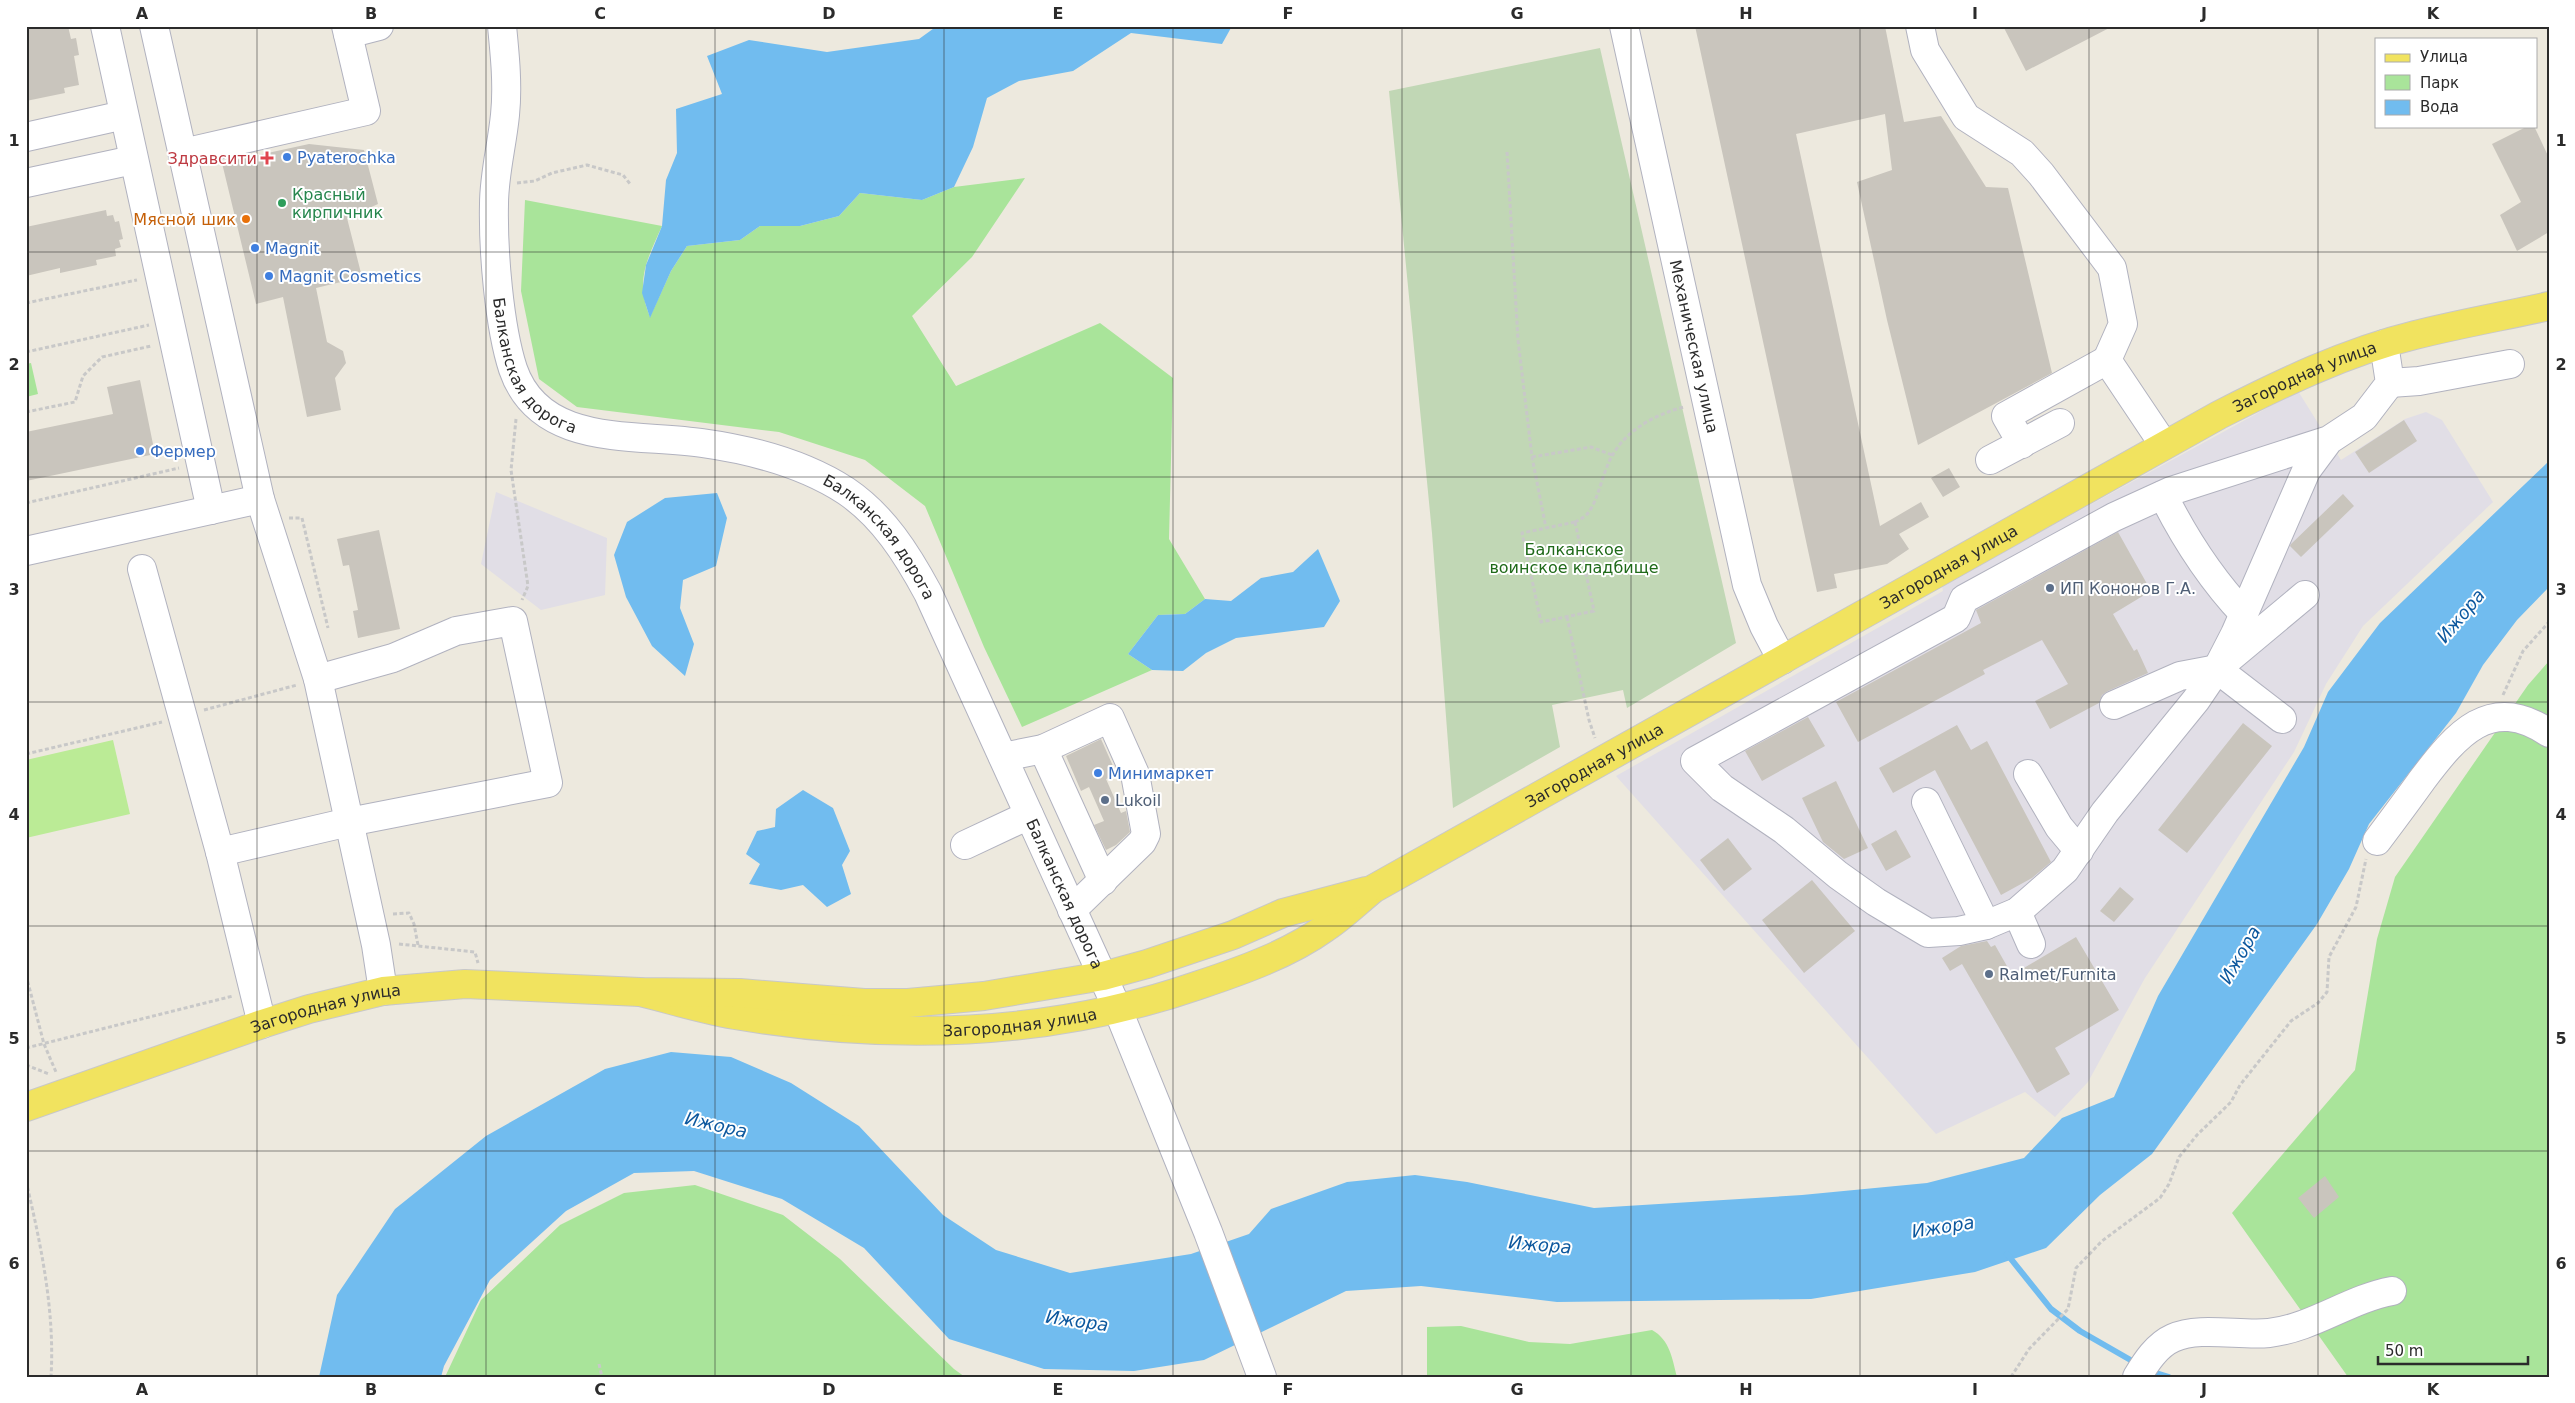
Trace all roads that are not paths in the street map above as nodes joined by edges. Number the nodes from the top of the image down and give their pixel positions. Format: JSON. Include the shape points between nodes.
{"nodes":[{"id":1,"x":105,"y":26,"type":"edge"},
{"id":2,"x":154,"y":26,"type":"edge"},
{"id":3,"x":379,"y":26,"type":"edge"},
{"id":4,"x":502,"y":26,"type":"edge"},
{"id":5,"x":1624,"y":26,"type":"edge"},
{"id":6,"x":1920,"y":26,"type":"edge"},
{"id":7,"x":347,"y":30,"type":"edge"},
{"id":8,"x":124,"y":115,"type":"junction"},
{"id":9,"x":26,"y":138,"type":"edge"},
{"id":10,"x":183,"y":154,"type":"junction"},
{"id":11,"x":133,"y":160,"type":"junction"},
{"id":12,"x":26,"y":184,"type":"edge"},
{"id":13,"x":2549,"y":306,"type":"edge"},
{"id":14,"x":2384,"y":344,"type":"junction"},
{"id":15,"x":2107,"y":360,"type":"junction"},
{"id":16,"x":2510,"y":364,"type":"dead end"},
{"id":17,"x":2390,"y":383,"type":"junction"},
{"id":18,"x":2060,"y":423,"type":"dead end"},
{"id":19,"x":2329,"y":440,"type":"junction"},
{"id":20,"x":2022,"y":444,"type":"junction"},
{"id":21,"x":2164,"y":445,"type":"junction"},
{"id":22,"x":1990,"y":460,"type":"dead end"},
{"id":23,"x":2163,"y":495,"type":"junction"},
{"id":24,"x":260,"y":499,"type":"junction"},
{"id":25,"x":210,"y":510,"type":"junction"},
{"id":26,"x":26,"y":551,"type":"edge"},
{"id":27,"x":142,"y":569,"type":"dead end"},
{"id":28,"x":2304,"y":596,"type":"dead end"},
{"id":29,"x":2244,"y":614,"type":"junction"},
{"id":30,"x":1782,"y":660,"type":"junction"},
{"id":31,"x":2217,"y":668,"type":"junction"},
{"id":32,"x":318,"y":679,"type":"junction"},
{"id":33,"x":2114,"y":705,"type":"dead end"},
{"id":34,"x":2282,"y":719,"type":"dead end"},
{"id":35,"x":2549,"y":733,"type":"edge"},
{"id":36,"x":1043,"y":749,"type":"junction"},
{"id":37,"x":1003,"y":757,"type":"junction"},
{"id":38,"x":2028,"y":774,"type":"dead end"},
{"id":39,"x":1926,"y":802,"type":"dead end"},
{"id":40,"x":1030,"y":816,"type":"junction"},
{"id":41,"x":349,"y":822,"type":"junction"},
{"id":42,"x":2377,"y":842,"type":"road end"},
{"id":43,"x":965,"y":844,"type":"dead end"},
{"id":44,"x":2079,"y":851,"type":"junction"},
{"id":45,"x":220,"y":852,"type":"junction"},
{"id":46,"x":1103,"y":881,"type":"junction"},
{"id":47,"x":1373,"y":889,"type":"junction"},
{"id":48,"x":1072,"y":910,"type":"junction"},
{"id":49,"x":2017,"y":912,"type":"junction"},
{"id":50,"x":1986,"y":925,"type":"junction"},
{"id":51,"x":2031,"y":944,"type":"dead end"},
{"id":52,"x":1102,"y":976,"type":"junction"},
{"id":53,"x":383,"y":991,"type":"junction"},
{"id":54,"x":640,"y":992,"type":"junction"},
{"id":55,"x":1118,"y":1010,"type":"junction"},
{"id":56,"x":262,"y":1024,"type":"junction"},
{"id":57,"x":26,"y":1108,"type":"edge"},
{"id":58,"x":2392,"y":1291,"type":"dead end"},
{"id":59,"x":1262,"y":1377,"type":"edge"},
{"id":60,"x":2137,"y":1377,"type":"edge"}],
"edges":[{"from":1,"to":8,"type":"street"},
{"from":2,"to":10,"type":"street"},
{"from":3,"to":7,"type":"street"},
{"from":4,"to":37,"type":"street","name":"Балканская дорога","via":[[506,66],[505,113],[494,203],[496,259],[513,369],[529,400],[556,421],[588,432],[739,450],[778,459],[814,473],[846,491],[880,519],[909,558]]},
{"from":5,"to":30,"type":"street","name":"Механическая улица","via":[[1747,585]]},
{"from":6,"to":15,"type":"street","via":[[1925,50],[1966,117],[2022,153],[2112,268],[2123,324]]},
{"from":7,"to":10,"type":"street","via":[[366,111]]},
{"from":8,"to":9,"type":"street"},
{"from":8,"to":11,"type":"street"},
{"from":10,"to":24,"type":"street"},
{"from":11,"to":12,"type":"street"},
{"from":11,"to":25,"type":"street","via":[[160,275],[167,332],[202,464]]},
{"from":13,"to":14,"type":"main road","name":"Загородная улица"},
{"from":14,"to":17,"type":"street"},
{"from":14,"to":21,"type":"main road","name":"Загородная улица","via":[[2298,376]]},
{"from":15,"to":20,"type":"street","via":[[2006,416]]},
{"from":15,"to":21,"type":"street"},
{"from":16,"to":17,"type":"street","via":[[2419,381]]},
{"from":17,"to":19,"type":"street","via":[[2364,417]]},
{"from":18,"to":20,"type":"street"},
{"from":19,"to":23,"type":"street"},
{"from":19,"to":29,"type":"street","via":[[2306,471]]},
{"from":20,"to":22,"type":"street"},
{"from":21,"to":30,"type":"main road","name":"Загородная улица"},
{"from":23,"to":29,"type":"street","via":[[2197,556]]},
{"from":23,"to":50,"type":"street","via":[[2114,517],[1964,599],[1956,618],[1695,761],[1722,788],[1784,830],[1838,876],[1928,932],[1959,931]]},
{"from":24,"to":25,"type":"street"},
{"from":24,"to":32,"type":"street"},
{"from":25,"to":26,"type":"street"},
{"from":27,"to":45,"type":"street"},
{"from":28,"to":31,"type":"street"},
{"from":29,"to":31,"type":"street"},
{"from":30,"to":47,"type":"main road","name":"Загородная улица"},
{"from":31,"to":33,"type":"street","via":[[2180,676]]},
{"from":31,"to":34,"type":"street"},
{"from":31,"to":44,"type":"street","via":[[2196,700],[2105,812]]},
{"from":32,"to":41,"type":"street"},
{"from":32,"to":41,"type":"street","via":[[393,658],[456,631],[513,621],[548,783]]},
{"from":35,"to":42,"type":"street","via":[[2532,722],[2512,717],[2488,719],[2466,729],[2449,745]]},
{"from":36,"to":37,"type":"street"},
{"from":36,"to":46,"type":"street"},
{"from":36,"to":46,"type":"street","via":[[1110,718],[1135,774],[1146,834]]},
{"from":37,"to":40,"type":"street","name":"Балканская дорога"},
{"from":38,"to":44,"type":"street","via":[[2059,827]]},
{"from":39,"to":50,"type":"street"},
{"from":40,"to":43,"type":"street"},
{"from":40,"to":48,"type":"street","name":"Балканская дорога"},
{"from":41,"to":45,"type":"street"},
{"from":41,"to":53,"type":"street"},
{"from":44,"to":49,"type":"street","via":[[2066,870]]},
{"from":45,"to":56,"type":"street"},
{"from":46,"to":48,"type":"street"},
{"from":47,"to":52,"type":"main road","name":"Загородная улица","via":[[1283,913],[1233,936]]},
{"from":47,"to":55,"type":"main road","name":"Загородная улица","via":[[1325,929],[1286,950],[1223,977]]},
{"from":48,"to":52,"type":"street","name":"Балканская дорога"},
{"from":49,"to":50,"type":"street"},
{"from":49,"to":51,"type":"street"},
{"from":52,"to":54,"type":"main road","name":"Загородная улица","via":[[984,996],[908,1003],[864,1003],[740,993]]},
{"from":52,"to":55,"type":"street","name":"Балканская дорога"},
{"from":53,"to":54,"type":"main road","name":"Загородная улица","via":[[466,984]]},
{"from":53,"to":56,"type":"main road","name":"Загородная улица"},
{"from":54,"to":55,"type":"main road","name":"Загородная улица","via":[[740,1016],[846,1030],[993,1030]]},
{"from":55,"to":59,"type":"street","name":"Балканская дорога","via":[[1208,1232]]},
{"from":56,"to":57,"type":"main road","name":"Загородная улица"},
{"from":58,"to":60,"type":"street","via":[[2372,1295],[2303,1325],[2270,1333],[2187,1333],[2163,1344]]}]}
